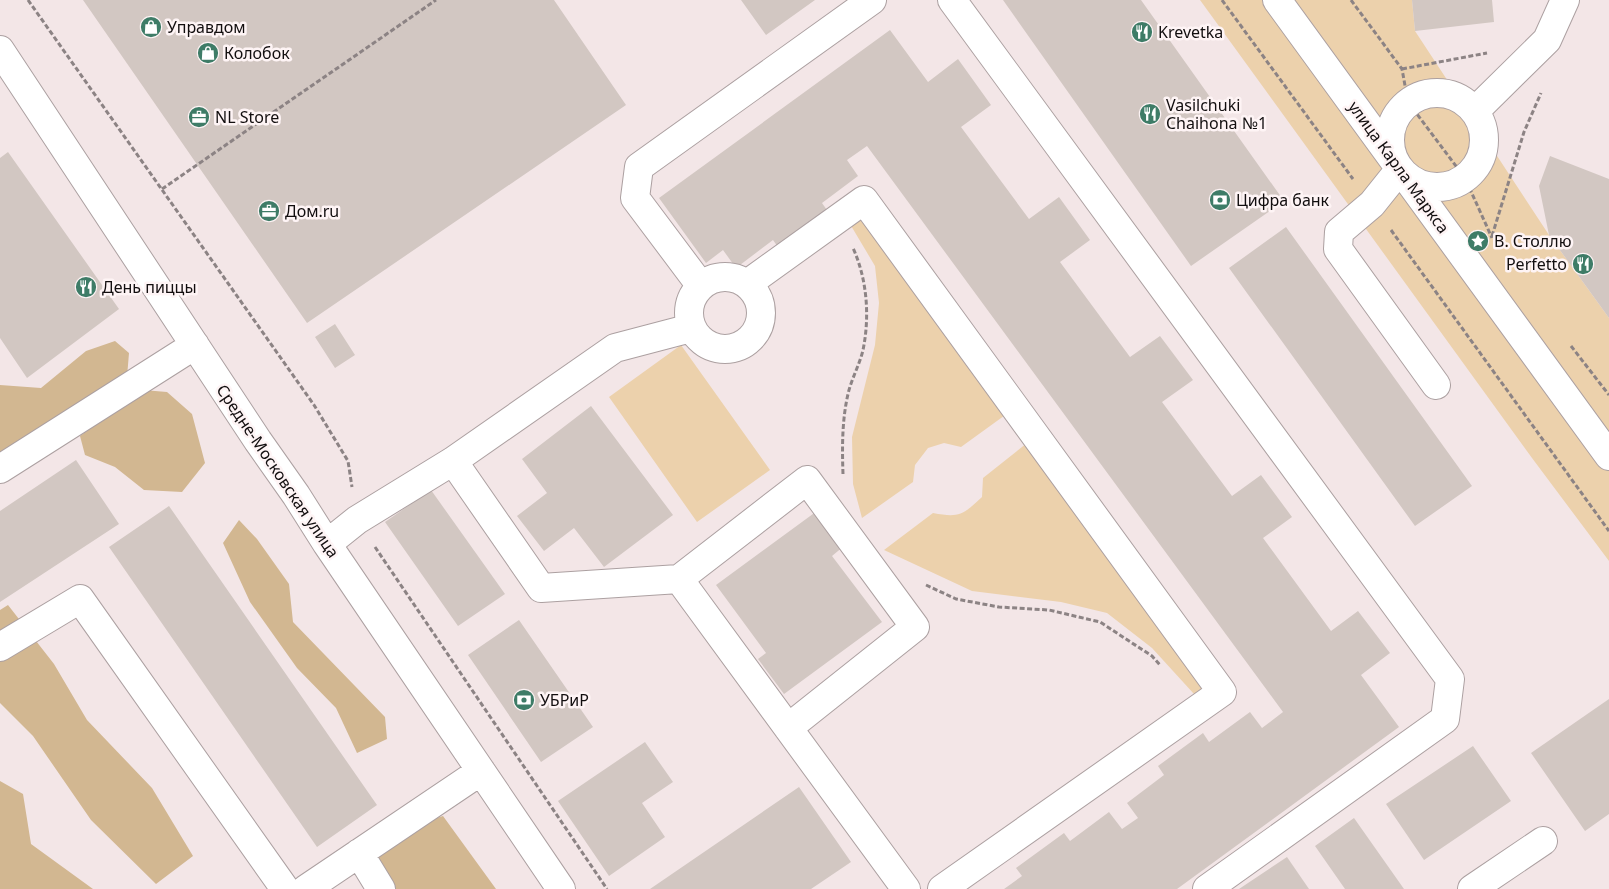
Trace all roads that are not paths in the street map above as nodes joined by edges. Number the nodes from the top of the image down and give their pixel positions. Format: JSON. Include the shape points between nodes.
{"nodes":[{"id":1,"x":872,"y":0,"type":"edge"},
{"id":2,"x":952,"y":0,"type":"edge"},
{"id":3,"x":1277,"y":0,"type":"edge"},
{"id":4,"x":1564,"y":0,"type":"edge"},
{"id":5,"x":0,"y":50,"type":"edge"},
{"id":6,"x":1476,"y":111,"type":"junction"},
{"id":7,"x":1400,"y":168,"type":"junction"},
{"id":8,"x":747,"y":284,"type":"junction"},
{"id":9,"x":700,"y":286,"type":"junction"},
{"id":10,"x":691,"y":328,"type":"junction"},
{"id":11,"x":195,"y":345,"type":"junction"},
{"id":12,"x":1436,"y":385,"type":"dead end"},
{"id":13,"x":1609,"y":456,"type":"edge"},
{"id":14,"x":453,"y":461,"type":"junction"},
{"id":15,"x":0,"y":469,"type":"edge"},
{"id":16,"x":327,"y":544,"type":"junction"},
{"id":17,"x":679,"y":579,"type":"junction"},
{"id":18,"x":0,"y":648,"type":"edge"},
{"id":19,"x":788,"y":728,"type":"junction"},
{"id":20,"x":481,"y":772,"type":"junction"},
{"id":21,"x":1543,"y":841,"type":"dead end"},
{"id":22,"x":359,"y":853,"type":"junction"},
{"id":23,"x":285,"y":889,"type":"edge"},
{"id":24,"x":306,"y":889,"type":"edge"},
{"id":25,"x":382,"y":889,"type":"edge"},
{"id":26,"x":561,"y":889,"type":"edge"},
{"id":27,"x":906,"y":889,"type":"edge"},
{"id":28,"x":942,"y":889,"type":"edge"},
{"id":29,"x":1207,"y":889,"type":"edge"},
{"id":30,"x":1472,"y":889,"type":"edge"}],
"edges":[{"from":1,"to":9,"type":"street","via":[[639,167],[635,198]]},
{"from":2,"to":29,"type":"street","via":[[1450,679],[1445,719]]},
{"from":3,"to":7,"type":"street","name":"улица Карла Маркса"},
{"from":4,"to":6,"type":"street","via":[[1547,40]]},
{"from":5,"to":11,"type":"street","name":"Средне-Московская улица"},
{"from":6,"to":7,"type":"street","via":[[1484,128],[1485,146],[1479,164],[1465,178],[1450,186],[1431,187],[1413,181]]},
{"from":6,"to":7,"type":"street","via":[[1462,99],[1444,92],[1425,94],[1408,102],[1396,116],[1390,133],[1391,152]]},
{"from":7,"to":12,"type":"street","via":[[1372,204],[1339,232],[1338,249]]},
{"from":7,"to":13,"type":"street","name":"улица Карла Маркса"},
{"from":8,"to":9,"type":"street","via":[[725,276]]},
{"from":8,"to":10,"type":"street","via":[[756,293],[762,314],[760,326],[748,342],[730,350],[717,349],[706,345]]},
{"from":8,"to":28,"type":"street","via":[[864,200],[1222,692]]},
{"from":9,"to":10,"type":"street","via":[[691,299],[688,312]]},
{"from":10,"to":14,"type":"street","via":[[615,348]]},
{"from":11,"to":15,"type":"street"},
{"from":11,"to":16,"type":"street","name":"Средне-Московская улица"},
{"from":14,"to":16,"type":"street","via":[[357,520]]},
{"from":14,"to":17,"type":"street","via":[[541,588]]},
{"from":16,"to":20,"type":"street","name":"Средне-Московская улица"},
{"from":17,"to":19,"type":"street"},
{"from":17,"to":19,"type":"street","via":[[806,480],[915,627]]},
{"from":18,"to":23,"type":"street","via":[[80,599]]},
{"from":19,"to":27,"type":"street"},
{"from":20,"to":22,"type":"street"},
{"from":20,"to":26,"type":"street","name":"Средне-Московская улица"},
{"from":21,"to":30,"type":"street"},
{"from":22,"to":24,"type":"street"},
{"from":22,"to":25,"type":"street"}]}
